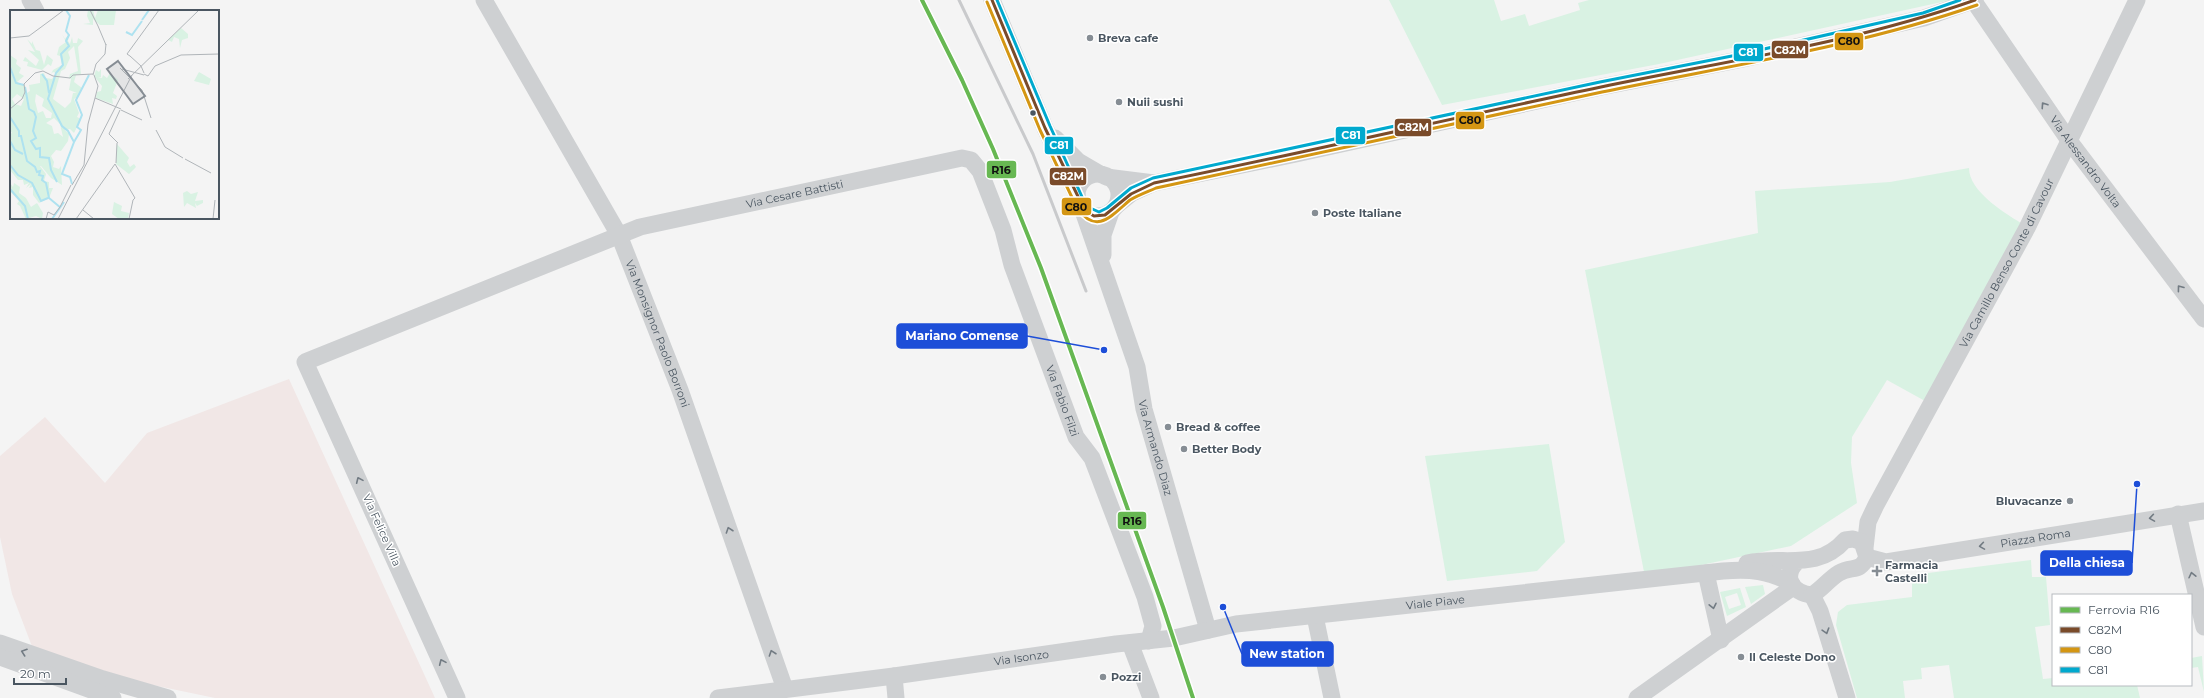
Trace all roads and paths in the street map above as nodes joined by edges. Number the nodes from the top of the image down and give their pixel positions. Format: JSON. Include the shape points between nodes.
{"nodes":[{"id":1,"x":30,"y":0,"type":"edge"},
{"id":2,"x":484,"y":0,"type":"edge"},
{"id":3,"x":992,"y":0,"type":"edge"},
{"id":4,"x":1974,"y":0,"type":"edge"},
{"id":5,"x":2137,"y":0,"type":"edge"},
{"id":6,"x":35,"y":10,"type":"edge"},
{"id":7,"x":1045,"y":128,"type":"junction"},
{"id":8,"x":2070,"y":142,"type":"junction"},
{"id":9,"x":970,"y":160,"type":"joint"},
{"id":10,"x":1104,"y":176,"type":"junction"},
{"id":11,"x":1154,"y":183,"type":"junction"},
{"id":12,"x":1080,"y":203,"type":"junction"},
{"id":13,"x":1113,"y":209,"type":"junction"},
{"id":14,"x":620,"y":235,"type":"junction"},
{"id":15,"x":1103,"y":266,"type":"junction"},
{"id":16,"x":2204,"y":319,"type":"edge"},
{"id":17,"x":305,"y":362,"type":"joint"},
{"id":18,"x":2204,"y":511,"type":"edge"},
{"id":19,"x":2178,"y":514,"type":"junction"},
{"id":20,"x":1868,"y":522,"type":"junction"},
{"id":21,"x":1845,"y":540,"type":"junction"},
{"id":22,"x":1866,"y":553,"type":"junction"},
{"id":23,"x":1798,"y":561,"type":"junction"},
{"id":24,"x":1723,"y":571,"type":"junction"},
{"id":25,"x":1706,"y":573,"type":"junction"},
{"id":26,"x":1792,"y":585,"type":"junction"},
{"id":27,"x":1812,"y":595,"type":"junction"},
{"id":28,"x":1315,"y":616,"type":"junction"},
{"id":29,"x":2204,"y":627,"type":"edge"},
{"id":30,"x":1208,"y":630,"type":"junction"},
{"id":31,"x":1720,"y":640,"type":"junction"},
{"id":32,"x":1149,"y":641,"type":"junction"},
{"id":33,"x":0,"y":643,"type":"edge"},
{"id":34,"x":1130,"y":643,"type":"junction"},
{"id":35,"x":0,"y":657,"type":"edge"},
{"id":36,"x":894,"y":676,"type":"junction"},
{"id":37,"x":785,"y":689,"type":"junction"},
{"id":38,"x":113,"y":698,"type":"edge"},
{"id":39,"x":168,"y":698,"type":"edge"},
{"id":40,"x":457,"y":698,"type":"edge"},
{"id":41,"x":718,"y":698,"type":"edge"},
{"id":42,"x":896,"y":698,"type":"edge"},
{"id":43,"x":1150,"y":698,"type":"edge"},
{"id":44,"x":1332,"y":698,"type":"edge"},
{"id":45,"x":1637,"y":698,"type":"edge"},
{"id":46,"x":1847,"y":698,"type":"edge"}],
"edges":[{"from":1,"to":6,"type":"street"},
{"from":2,"to":14,"type":"street","name":"Via Monsignor Paolo Borroni"},
{"from":3,"to":7,"type":"street","name":"Via Armando Diaz"},
{"from":8,"to":4,"type":"street","name":"Via Alessandro Volta","one_way":true},
{"from":4,"to":11,"type":"street","via":[[1924,18],[1743,59]]},
{"from":5,"to":8,"type":"street","name":"Via Camillo Benso Conte di Cavour"},
{"from":7,"to":10,"type":"street","via":[[1078,161]]},
{"from":7,"to":12,"type":"street","name":"Via Armando Diaz"},
{"from":16,"to":8,"type":"street","name":"Via Alessandro Volta","one_way":true},
{"from":8,"to":20,"type":"street","name":"Via Camillo Benso Conte di Cavour","via":[[2027,228]]},
{"from":9,"to":14,"type":"street","name":"Via Cesare Battisti","via":[[951,159],[646,225]]},
{"from":9,"to":32,"type":"street","name":"Via Fabio Filzi","via":[[980,171],[1076,437],[1092,458],[1145,597],[1153,626]]},
{"from":10,"to":11,"type":"street"},
{"from":10,"to":12,"type":"street","via":[[1090,176],[1084,180],[1079,186]]},
{"from":10,"to":13,"type":"street","via":[[1115,184],[1118,192]]},
{"from":11,"to":13,"type":"street","via":[[1132,193]]},
{"from":12,"to":13,"type":"street","via":[[1097,216]]},
{"from":12,"to":15,"type":"street","name":"Via Armando Diaz"},
{"from":13,"to":15,"type":"street","name":"Via Armando Diaz","via":[[1103,235]]},
{"from":14,"to":17,"type":"street","name":"Via Cesare Battisti"},
{"from":37,"to":14,"type":"street","name":"Via Monsignor Paolo Borroni","one_way":true,"via":[[680,390]]},
{"from":15,"to":30,"type":"street","name":"Via Armando Diaz","via":[[1139,375],[1144,409]]},
{"from":40,"to":17,"type":"street","name":"Via Felice Villa","one_way":true},
{"from":18,"to":19,"type":"street","name":"Piazza Roma"},
{"from":19,"to":22,"type":"street","name":"Piazza Roma","one_way":true,"via":[[1886,562]]},
{"from":29,"to":19,"type":"street","one_way":true},
{"from":20,"to":21,"type":"street","name":"Via Camillo Benso Conte di Cavour"},
{"from":20,"to":22,"type":"street","name":"Via Camillo Benso Conte di Cavour"},
{"from":21,"to":22,"type":"street","name":"Piazza Roma","via":[[1862,542]]},
{"from":21,"to":23,"type":"street","name":"Via Camillo Benso Conte di Cavour","via":[[1839,547],[1820,558]]},
{"from":22,"to":27,"type":"street","via":[[1864,564],[1858,569],[1840,572]]},
{"from":23,"to":24,"type":"street","name":"Via Camillo Benso Conte di Cavour","via":[[1751,562]]},
{"from":23,"to":26,"type":"street","via":[[1792,566]]},
{"from":24,"to":25,"type":"street","name":"Viale Piave"},
{"from":24,"to":26,"type":"street","via":[[1761,570],[1780,576]]},
{"from":25,"to":28,"type":"street","name":"Viale Piave"},
{"from":25,"to":31,"type":"street","one_way":true},
{"from":26,"to":27,"type":"street","via":[[1802,594]]},
{"from":26,"to":31,"type":"street"},
{"from":27,"to":46,"type":"street","one_way":true,"via":[[1820,611]]},
{"from":28,"to":30,"type":"street","name":"Viale Piave","via":[[1236,624]]},
{"from":28,"to":44,"type":"street"},
{"from":30,"to":32,"type":"street","name":"Viale Piave"},
{"from":31,"to":45,"type":"street"},
{"from":32,"to":34,"type":"street","name":"Via Isonzo"},
{"from":39,"to":33,"type":"street","one_way":true,"via":[[103,679]]},
{"from":34,"to":36,"type":"street","name":"Via Isonzo"},
{"from":34,"to":43,"type":"street"},
{"from":35,"to":38,"type":"street"},
{"from":36,"to":37,"type":"street","name":"Via Isonzo"},
{"from":36,"to":42,"type":"street"},
{"from":37,"to":41,"type":"street","name":"Via Isonzo"}]}
